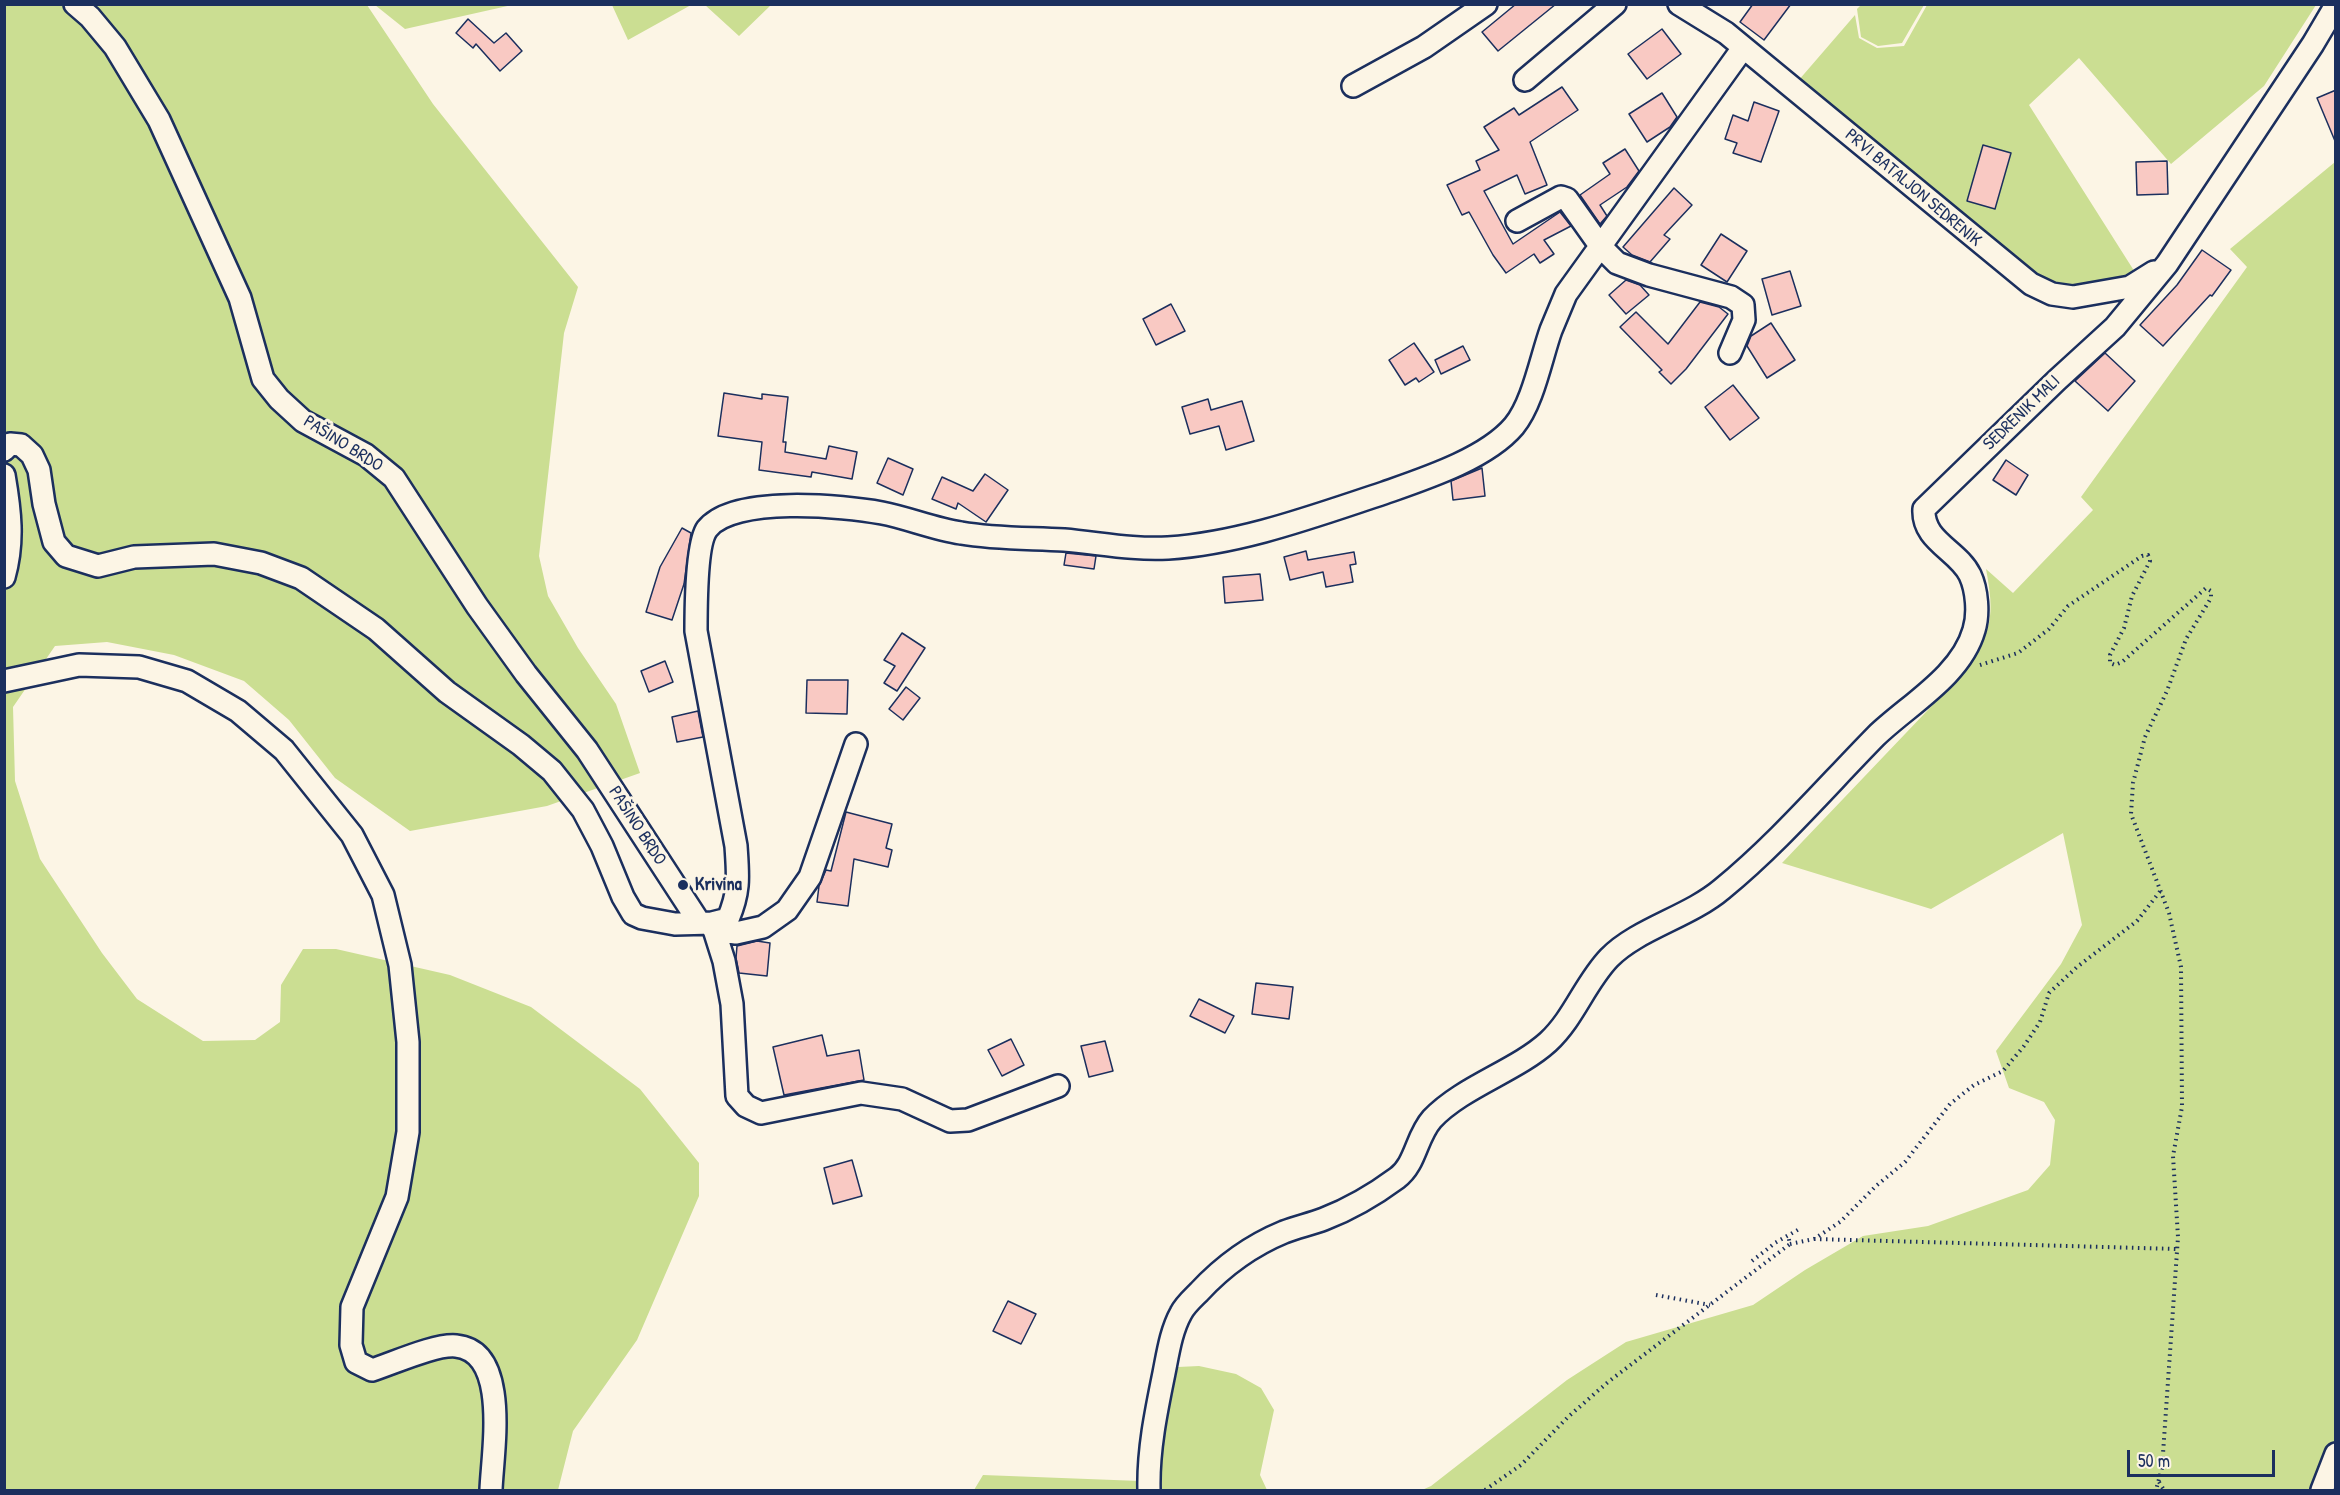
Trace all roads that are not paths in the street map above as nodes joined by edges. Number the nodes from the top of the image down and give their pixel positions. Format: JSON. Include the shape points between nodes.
{"nodes":[{"id":1,"x":75,"y":4,"type":"edge"},
{"id":2,"x":1486,"y":4,"type":"edge"},
{"id":3,"x":1615,"y":4,"type":"edge"},
{"id":4,"x":1679,"y":4,"type":"edge"},
{"id":5,"x":2336,"y":5,"type":"edge"},
{"id":6,"x":1743,"y":48,"type":"junction"},
{"id":7,"x":1525,"y":80,"type":"dead end"},
{"id":8,"x":1353,"y":86,"type":"dead end"},
{"id":9,"x":1517,"y":221,"type":"dead end"},
{"id":10,"x":1601,"y":248,"type":"junction"},
{"id":11,"x":2167,"y":264,"type":"junction"},
{"id":12,"x":1730,"y":353,"type":"dead end"},
{"id":13,"x":4,"y":450,"type":"edge"},
{"id":14,"x":4,"y":475,"type":"edge"},
{"id":15,"x":4,"y":577,"type":"edge"},
{"id":16,"x":4,"y":681,"type":"edge"},
{"id":17,"x":856,"y":744,"type":"dead end"},
{"id":18,"x":708,"y":925,"type":"junction"},
{"id":19,"x":1058,"y":1086,"type":"dead end"},
{"id":20,"x":2336,"y":1454,"type":"edge"},
{"id":21,"x":491,"y":1491,"type":"edge"},
{"id":22,"x":1149,"y":1491,"type":"edge"},
{"id":23,"x":2322,"y":1491,"type":"edge"}],
"edges":[{"from":1,"to":18,"type":"street","name":"PAŠINO BRDO","via":[[115,47],[159,120],[240,298],[262,379],[303,421],[366,455],[394,478],[477,606],[587,750]]},
{"from":2,"to":8,"type":"street","via":[[1424,47]]},
{"from":3,"to":7,"type":"street"},
{"from":4,"to":6,"type":"street","name":"PRVI BATALJON SEDRENIK"},
{"from":5,"to":11,"type":"street","name":"SEDRENIK MALI"},
{"from":6,"to":10,"type":"street"},
{"from":6,"to":11,"type":"street","name":"PRVI BATALJON SEDRENIK","via":[[2031,284],[2052,294],[2073,297],[2103,293],[2130,287]]},
{"from":9,"to":10,"type":"street","via":[[1561,197]]},
{"from":10,"to":12,"type":"street","via":[[1628,267],[1731,297],[1743,305],[1744,320]]},
{"from":10,"to":18,"type":"street","via":[[1566,294],[1515,425],[1497,441],[1447,469],[1312,518],[1210,543],[1167,548],[960,533],[883,513],[830,505],[747,509],[707,529],[695,597],[696,631],[736,846],[738,881],[737,898],[728,919]]},
{"from":11,"to":22,"type":"street","name":"SEDRENIK MALI","via":[[2115,327],[1924,509],[1923,521],[1928,530],[1969,573],[1976,600],[1974,630],[1959,660],[1929,692],[1900,712],[1785,833],[1721,890],[1690,911],[1624,944],[1608,959],[1566,1023],[1545,1044],[1446,1106],[1419,1138],[1410,1165],[1400,1176],[1363,1202],[1284,1232],[1233,1259],[1207,1283],[1182,1311],[1170,1341],[1151,1444]]},
{"from":13,"to":18,"type":"street","via":[[10,444],[21,445],[32,455],[39,470],[54,542],[66,556],[98,566],[134,557],[214,554],[261,563],[301,578],[339,603],[552,771],[583,810],[633,914],[675,924]]},
{"from":14,"to":15,"type":"street","via":[[11,519],[10,557]]},
{"from":16,"to":21,"type":"street","via":[[80,665],[139,667],[187,681],[237,711],[284,750],[352,835],[383,895],[400,965],[408,1042],[408,1132],[397,1197],[352,1307],[351,1345],[356,1362],[372,1370],[440,1347],[458,1346],[483,1363],[491,1380],[496,1409]]},
{"from":17,"to":18,"type":"street","via":[[810,878],[787,909],[763,927],[736,933]]},
{"from":18,"to":19,"type":"street","name":"PAŠINO BRDO","via":[[724,961],[732,1004],[737,1096],[761,1113],[861,1093],[902,1100],[950,1121],[968,1120]]},
{"from":20,"to":23,"type":"street"}]}
